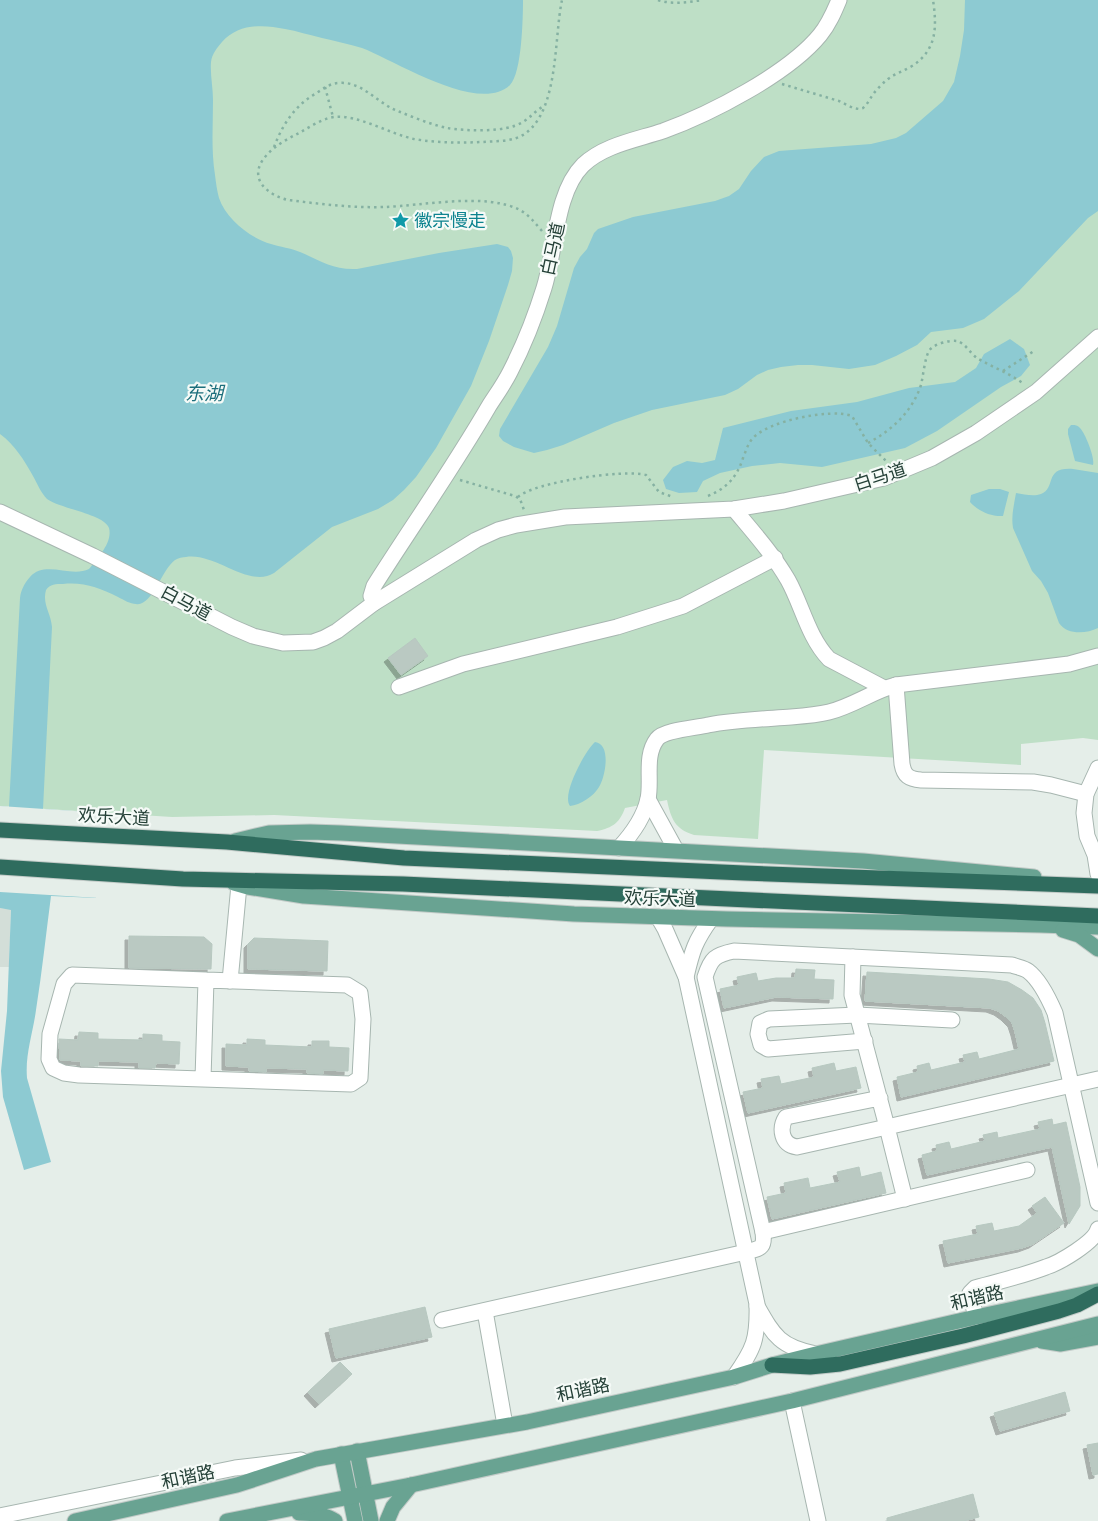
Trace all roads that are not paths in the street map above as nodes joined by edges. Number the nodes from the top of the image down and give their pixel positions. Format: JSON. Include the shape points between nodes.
{"nodes":[{"id":1,"x":839,"y":0,"type":"edge"},
{"id":2,"x":1098,"y":337,"type":"edge"},
{"id":3,"x":734,"y":509,"type":"junction"},
{"id":4,"x":0,"y":512,"type":"edge"},
{"id":5,"x":774,"y":558,"type":"junction"},
{"id":6,"x":374,"y":604,"type":"junction"},
{"id":7,"x":1098,"y":656,"type":"edge"},
{"id":8,"x":399,"y":687,"type":"dead end"},
{"id":9,"x":890,"y":687,"type":"junction"},
{"id":10,"x":1098,"y":768,"type":"edge"},
{"id":11,"x":1086,"y":794,"type":"junction"},
{"id":12,"x":648,"y":799,"type":"junction"},
{"id":13,"x":0,"y":830,"type":"edge"},
{"id":14,"x":227,"y":842,"type":"junction"},
{"id":15,"x":619,"y":848,"type":"junction"},
{"id":16,"x":676,"y":850,"type":"junction"},
{"id":17,"x":1096,"y":857,"type":"edge"},
{"id":18,"x":0,"y":867,"type":"edge"},
{"id":19,"x":1098,"y":874,"type":"edge"},
{"id":20,"x":224,"y":879,"type":"junction"},
{"id":21,"x":1098,"y":884,"type":"edge"},
{"id":22,"x":243,"y":886,"type":"junction"},
{"id":23,"x":1098,"y":916,"type":"edge"},
{"id":24,"x":658,"y":917,"type":"junction"},
{"id":25,"x":710,"y":919,"type":"junction"},
{"id":26,"x":1040,"y":924,"type":"junction"},
{"id":27,"x":1098,"y":927,"type":"edge"},
{"id":28,"x":1098,"y":949,"type":"edge"},
{"id":29,"x":854,"y":957,"type":"junction"},
{"id":30,"x":686,"y":977,"type":"junction"},
{"id":31,"x":206,"y":980,"type":"junction"},
{"id":32,"x":235,"y":981,"type":"junction"},
{"id":33,"x":857,"y":1015,"type":"junction"},
{"id":34,"x":952,"y":1020,"type":"dead end"},
{"id":35,"x":865,"y":1041,"type":"junction"},
{"id":36,"x":203,"y":1079,"type":"junction"},
{"id":37,"x":1098,"y":1079,"type":"edge"},
{"id":38,"x":1072,"y":1085,"type":"junction"},
{"id":39,"x":880,"y":1098,"type":"junction"},
{"id":40,"x":887,"y":1127,"type":"junction"},
{"id":41,"x":1027,"y":1170,"type":"dead end"},
{"id":42,"x":905,"y":1199,"type":"junction"},
{"id":43,"x":1098,"y":1203,"type":"edge"},
{"id":44,"x":1098,"y":1229,"type":"edge"},
{"id":45,"x":763,"y":1232,"type":"junction"},
{"id":46,"x":746,"y":1252,"type":"junction"},
{"id":47,"x":1098,"y":1292,"type":"edge"},
{"id":48,"x":756,"y":1304,"type":"junction"},
{"id":49,"x":485,"y":1311,"type":"junction"},
{"id":50,"x":976,"y":1317,"type":"junction"},
{"id":51,"x":442,"y":1320,"type":"dead end"},
{"id":52,"x":1098,"y":1324,"type":"edge"},
{"id":53,"x":1098,"y":1337,"type":"edge"},
{"id":54,"x":1036,"y":1340,"type":"junction"},
{"id":55,"x":816,"y":1354,"type":"junction"},
{"id":56,"x":772,"y":1364,"type":"junction"},
{"id":57,"x":734,"y":1376,"type":"junction"},
{"id":58,"x":792,"y":1401,"type":"junction"},
{"id":59,"x":505,"y":1425,"type":"junction"},
{"id":60,"x":357,"y":1451,"type":"junction"},
{"id":61,"x":341,"y":1454,"type":"junction"},
{"id":62,"x":316,"y":1458,"type":"junction"},
{"id":63,"x":411,"y":1485,"type":"junction"},
{"id":64,"x":366,"y":1494,"type":"junction"},
{"id":65,"x":350,"y":1498,"type":"junction"},
{"id":66,"x":0,"y":1516,"type":"edge"},
{"id":67,"x":75,"y":1521,"type":"edge"},
{"id":68,"x":227,"y":1521,"type":"edge"},
{"id":69,"x":248,"y":1521,"type":"edge"},
{"id":70,"x":335,"y":1521,"type":"edge"},
{"id":71,"x":355,"y":1521,"type":"edge"},
{"id":72,"x":371,"y":1521,"type":"edge"},
{"id":73,"x":387,"y":1521,"type":"edge"},
{"id":74,"x":818,"y":1521,"type":"edge"}],
"edges":[{"from":1,"to":6,"type":"street","name":"白马道","via":[[821,34],[770,76],[678,126],[593,156],[575,174],[562,206],[544,286],[527,336],[471,438],[374,586],[371,596]]},
{"from":2,"to":3,"type":"street","name":"白马道","via":[[1029,397],[932,458],[866,483]]},
{"from":3,"to":5,"type":"street"},
{"from":3,"to":6,"type":"street","name":"白马道","via":[[565,517],[498,530],[476,540]]},
{"from":4,"to":6,"type":"street","name":"白马道","via":[[252,636],[283,643],[313,642],[337,631]]},
{"from":5,"to":8,"type":"street","via":[[684,606],[618,627],[463,664]]},
{"from":5,"to":9,"type":"street","via":[[789,581],[817,644],[829,659]]},
{"from":7,"to":9,"type":"street","via":[[1069,664]]},
{"from":9,"to":11,"type":"street","via":[[904,775],[921,780],[1033,782]]},
{"from":9,"to":12,"type":"street","via":[[827,713],[721,723],[665,734],[657,739],[652,750]]},
{"from":10,"to":11,"type":"street"},
{"from":11,"to":17,"type":"street","via":[[1085,825]]},
{"from":12,"to":15,"type":"street","via":[[630,836]]},
{"from":12,"to":16,"type":"street"},
{"from":13,"to":14,"type":"highway","name":"欢乐大道"},
{"from":14,"to":15,"type":"main road","name":"欢乐大道","via":[[269,834],[310,832]]},
{"from":14,"to":21,"type":"highway","name":"欢乐大道","via":[[404,858]]},
{"from":15,"to":16,"type":"main road","name":"欢乐大道"},
{"from":16,"to":21,"type":"main road","name":"欢乐大道","via":[[863,861]]},
{"from":17,"to":19,"type":"street"},
{"from":18,"to":20,"type":"highway","name":"欢乐大道"},
{"from":20,"to":22,"type":"main road","name":"欢乐大道"},
{"from":20,"to":23,"type":"highway","name":"欢乐大道","via":[[403,884]]},
{"from":22,"to":24,"type":"main road","name":"欢乐大道","via":[[304,896]]},
{"from":22,"to":32,"type":"street"},
{"from":24,"to":25,"type":"main road","name":"欢乐大道"},
{"from":24,"to":30,"type":"street"},
{"from":25,"to":26,"type":"main road","name":"欢乐大道"},
{"from":25,"to":30,"type":"street","via":[[697,939]]},
{"from":26,"to":27,"type":"main road","name":"欢乐大道"},
{"from":26,"to":28,"type":"main road","via":[[1079,935]]},
{"from":29,"to":33,"type":"street","via":[[852,995]]},
{"from":29,"to":38,"type":"street","via":[[1012,965],[1028,970],[1041,986],[1055,1013]]},
{"from":29,"to":45,"type":"street","via":[[734,951],[720,954],[710,962],[705,977]]},
{"from":30,"to":46,"type":"street"},
{"from":31,"to":32,"type":"street"},
{"from":31,"to":36,"type":"street"},
{"from":31,"to":36,"type":"street","via":[[72,975],[64,984],[50,1034],[49,1059],[53,1068],[79,1075]]},
{"from":32,"to":36,"type":"street","via":[[347,985],[360,993],[363,1019],[360,1078],[351,1084]]},
{"from":33,"to":34,"type":"street"},
{"from":33,"to":35,"type":"street"},
{"from":33,"to":35,"type":"street","via":[[769,1019],[760,1023],[758,1034],[761,1045],[768,1049]]},
{"from":35,"to":39,"type":"street"},
{"from":37,"to":38,"type":"street"},
{"from":38,"to":40,"type":"street"},
{"from":38,"to":43,"type":"street"},
{"from":39,"to":40,"type":"street"},
{"from":39,"to":40,"type":"street","via":[[786,1117],[782,1129],[785,1142],[797,1147]]},
{"from":40,"to":42,"type":"street"},
{"from":41,"to":42,"type":"street"},
{"from":42,"to":45,"type":"street"},
{"from":44,"to":50,"type":"street","via":[[1084,1246],[1047,1267],[975,1288],[970,1293]]},
{"from":45,"to":46,"type":"street","via":[[762,1246]]},
{"from":46,"to":48,"type":"street"},
{"from":46,"to":49,"type":"street"},
{"from":47,"to":50,"type":"main road","name":"和谐路"},
{"from":47,"to":56,"type":"highway","via":[[1059,1311],[840,1364]]},
{"from":48,"to":55,"type":"street","via":[[783,1342],[793,1349]]},
{"from":48,"to":57,"type":"street","via":[[752,1346]]},
{"from":49,"to":51,"type":"street"},
{"from":49,"to":59,"type":"street"},
{"from":50,"to":55,"type":"main road","name":"和谐路"},
{"from":52,"to":54,"type":"main road"},
{"from":53,"to":54,"type":"main road","via":[[1061,1344]]},
{"from":54,"to":58,"type":"main road"},
{"from":55,"to":56,"type":"main road","name":"和谐路"},
{"from":56,"to":57,"type":"main road","name":"和谐路"},
{"from":57,"to":59,"type":"main road","name":"和谐路"},
{"from":58,"to":63,"type":"main road"},
{"from":58,"to":74,"type":"street"},
{"from":59,"to":60,"type":"main road","name":"和谐路"},
{"from":60,"to":61,"type":"main road","name":"和谐路"},
{"from":60,"to":64,"type":"main road"},
{"from":61,"to":62,"type":"main road","name":"和谐路"},
{"from":61,"to":65,"type":"main road"},
{"from":62,"to":66,"type":"street","via":[[235,1468]]},
{"from":62,"to":67,"type":"main road","name":"和谐路","via":[[237,1485]]},
{"from":63,"to":64,"type":"main road"},
{"from":63,"to":73,"type":"main road","via":[[393,1507]]},
{"from":64,"to":65,"type":"main road"},
{"from":64,"to":72,"type":"main road"},
{"from":65,"to":68,"type":"main road"},
{"from":65,"to":71,"type":"main road"},
{"from":69,"to":70,"type":"main road","via":[[294,1513],[317,1514]]}]}
